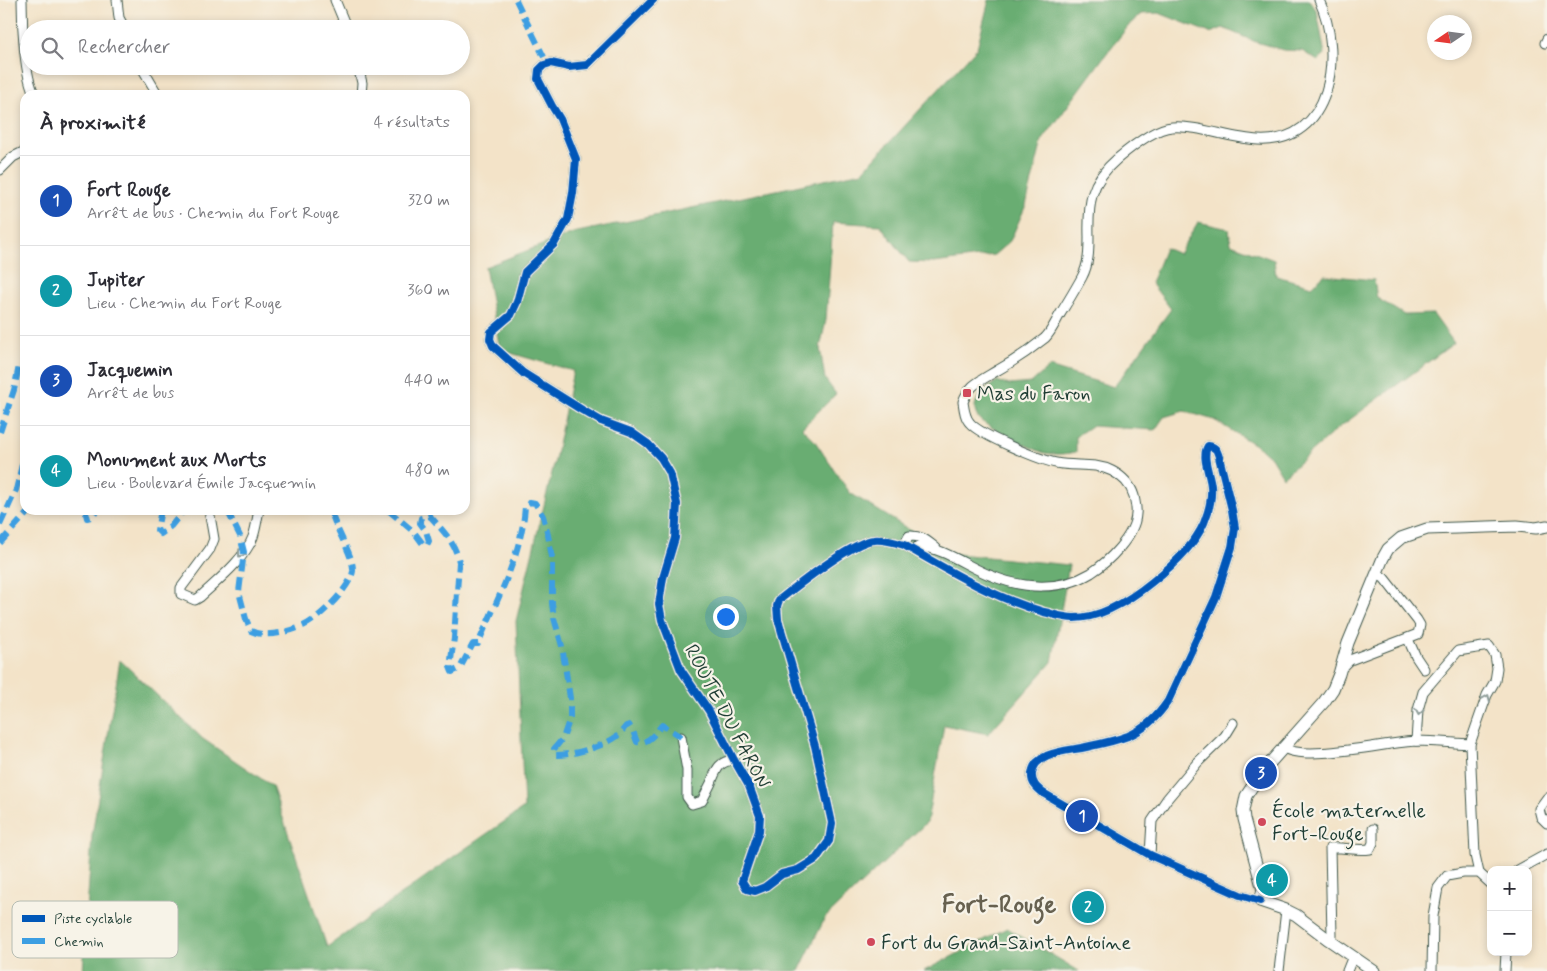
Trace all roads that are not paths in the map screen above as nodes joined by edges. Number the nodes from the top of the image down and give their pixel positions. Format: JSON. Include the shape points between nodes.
{"nodes":[{"id":1,"x":22,"y":0,"type":"edge"},
{"id":2,"x":117,"y":0,"type":"edge"},
{"id":3,"x":335,"y":0,"type":"edge"},
{"id":4,"x":653,"y":0,"type":"edge"},
{"id":5,"x":1319,"y":0,"type":"edge"},
{"id":6,"x":23,"y":20,"type":"edge"},
{"id":7,"x":120,"y":20,"type":"edge"},
{"id":8,"x":343,"y":20,"type":"edge"},
{"id":9,"x":28,"y":75,"type":"edge"},
{"id":10,"x":147,"y":75,"type":"edge"},
{"id":11,"x":360,"y":75,"type":"edge"},
{"id":12,"x":32,"y":90,"type":"edge"},
{"id":13,"x":155,"y":90,"type":"edge"},
{"id":14,"x":361,"y":90,"type":"edge"},
{"id":15,"x":20,"y":154,"type":"edge"},
{"id":16,"x":0,"y":170,"type":"edge"},
{"id":17,"x":210,"y":515,"type":"edge"},
{"id":18,"x":258,"y":515,"type":"edge"},
{"id":19,"x":1547,"y":526,"type":"edge"},
{"id":20,"x":904,"y":545,"type":"junction"},
{"id":21,"x":914,"y":551,"type":"junction"},
{"id":22,"x":939,"y":551,"type":"junction"},
{"id":23,"x":1376,"y":574,"type":"junction"},
{"id":24,"x":1408,"y":639,"type":"junction"},
{"id":25,"x":1341,"y":666,"type":"junction"},
{"id":26,"x":1424,"y":669,"type":"dead end"},
{"id":27,"x":1233,"y":723,"type":"dead end"},
{"id":28,"x":681,"y":737,"type":"dead end"},
{"id":29,"x":1416,"y":741,"type":"junction"},
{"id":30,"x":1470,"y":744,"type":"junction"},
{"id":31,"x":1283,"y":747,"type":"junction"},
{"id":32,"x":734,"y":760,"type":"junction"},
{"id":33,"x":1547,"y":798,"type":"edge"},
{"id":34,"x":1547,"y":823,"type":"edge"},
{"id":35,"x":1373,"y":829,"type":"dead end"},
{"id":36,"x":1150,"y":854,"type":"junction"},
{"id":37,"x":1547,"y":854,"type":"edge"},
{"id":38,"x":1525,"y":866,"type":"edge"},
{"id":39,"x":1478,"y":873,"type":"junction"},
{"id":40,"x":1487,"y":881,"type":"edge"},
{"id":41,"x":1260,"y":901,"type":"junction"},
{"id":42,"x":1286,"y":910,"type":"junction"},
{"id":43,"x":1329,"y":940,"type":"junction"},
{"id":44,"x":1353,"y":956,"type":"junction"},
{"id":45,"x":1506,"y":956,"type":"edge"},
{"id":46,"x":1506,"y":969,"type":"edge"},
{"id":47,"x":1279,"y":971,"type":"edge"},
{"id":48,"x":1348,"y":971,"type":"edge"},
{"id":49,"x":1374,"y":971,"type":"edge"},
{"id":50,"x":1432,"y":971,"type":"edge"}],
"edges":[{"from":1,"to":6,"type":"street"},
{"from":2,"to":7,"type":"street"},
{"from":3,"to":8,"type":"street"},
{"from":4,"to":32,"type":"street","name":"ROUTE DU FARON","via":[[587,65],[551,64],[539,70],[538,79],[560,119],[576,159],[573,193],[568,219],[554,244],[525,272],[511,316],[491,332],[490,340],[523,373],[582,410],[631,432],[648,444],[670,473],[677,504],[674,538],[659,604],[662,620],[681,670],[710,712]]},
{"from":5,"to":22,"type":"street","via":[[1326,14],[1332,53],[1328,87],[1310,120],[1293,135],[1270,140],[1171,127],[1148,136],[1118,157],[1097,182],[1090,197],[1089,254],[1084,275],[1047,336],[972,387],[962,402],[969,422],[983,433],[1039,458],[1057,463],[1098,466],[1122,477],[1132,489],[1136,515],[1122,543],[1096,570],[1067,584],[1051,586],[1030,586],[992,577]]},
{"from":9,"to":12,"type":"street"},
{"from":10,"to":13,"type":"street"},
{"from":11,"to":14,"type":"street"},
{"from":15,"to":16,"type":"street"},
{"from":18,"to":17,"type":"street","one_way":true,"via":[[252,539],[244,552],[195,600],[182,594],[181,588],[210,549],[214,539]]},
{"from":19,"to":23,"type":"main road","via":[[1446,528],[1417,532],[1394,543]]},
{"from":20,"to":21,"type":"street"},
{"from":20,"to":22,"type":"street","via":[[909,536],[916,535]]},
{"from":20,"to":32,"type":"street","name":"ROUTE DU FARON","via":[[882,540],[864,542],[779,600],[778,619],[815,746],[832,823],[829,841],[816,859],[754,891],[747,889],[742,881],[759,831],[760,816],[749,786]]},
{"from":21,"to":22,"type":"street","via":[[918,546]]},
{"from":21,"to":36,"type":"street","via":[[1020,605],[1074,618],[1102,612],[1149,585],[1194,540],[1210,503],[1206,449],[1208,446],[1217,449],[1235,528],[1232,547],[1216,597],[1168,701],[1150,723],[1128,736],[1050,754],[1033,766],[1031,776],[1043,793]]},
{"from":23,"to":24,"type":"street","via":[[1384,578],[1420,625],[1418,634]]},
{"from":23,"to":25,"type":"main road"},
{"from":24,"to":25,"type":"street"},
{"from":24,"to":26,"type":"street"},
{"from":25,"to":31,"type":"main road","via":[[1333,689],[1324,702]]},
{"from":27,"to":36,"type":"street","via":[[1152,821]]},
{"from":28,"to":32,"type":"street","via":[[687,797],[692,804],[702,801],[716,769],[727,760]]},
{"from":29,"to":30,"type":"street"},
{"from":30,"to":29,"type":"street","one_way":true,"via":[[1498,668],[1489,646],[1458,651],[1423,692]]},
{"from":29,"to":31,"type":"street","via":[[1308,754],[1288,751]]},
{"from":30,"to":39,"type":"street"},
{"from":31,"to":41,"type":"main road","via":[[1249,791],[1244,803],[1244,819],[1263,890]]},
{"from":33,"to":34,"type":"street","via":[[1539,809],[1540,818]]},
{"from":35,"to":43,"type":"street","via":[[1370,848],[1330,848],[1332,936]]},
{"from":36,"to":41,"type":"street"},
{"from":37,"to":38,"type":"street"},
{"from":39,"to":40,"type":"street"},
{"from":39,"to":50,"type":"street","via":[[1447,876],[1438,888],[1433,916]]},
{"from":41,"to":42,"type":"main road"},
{"from":42,"to":43,"type":"main road"},
{"from":42,"to":47,"type":"street"},
{"from":43,"to":44,"type":"main road"},
{"from":44,"to":48,"type":"street"},
{"from":44,"to":49,"type":"main road"},
{"from":45,"to":46,"type":"street"}]}
